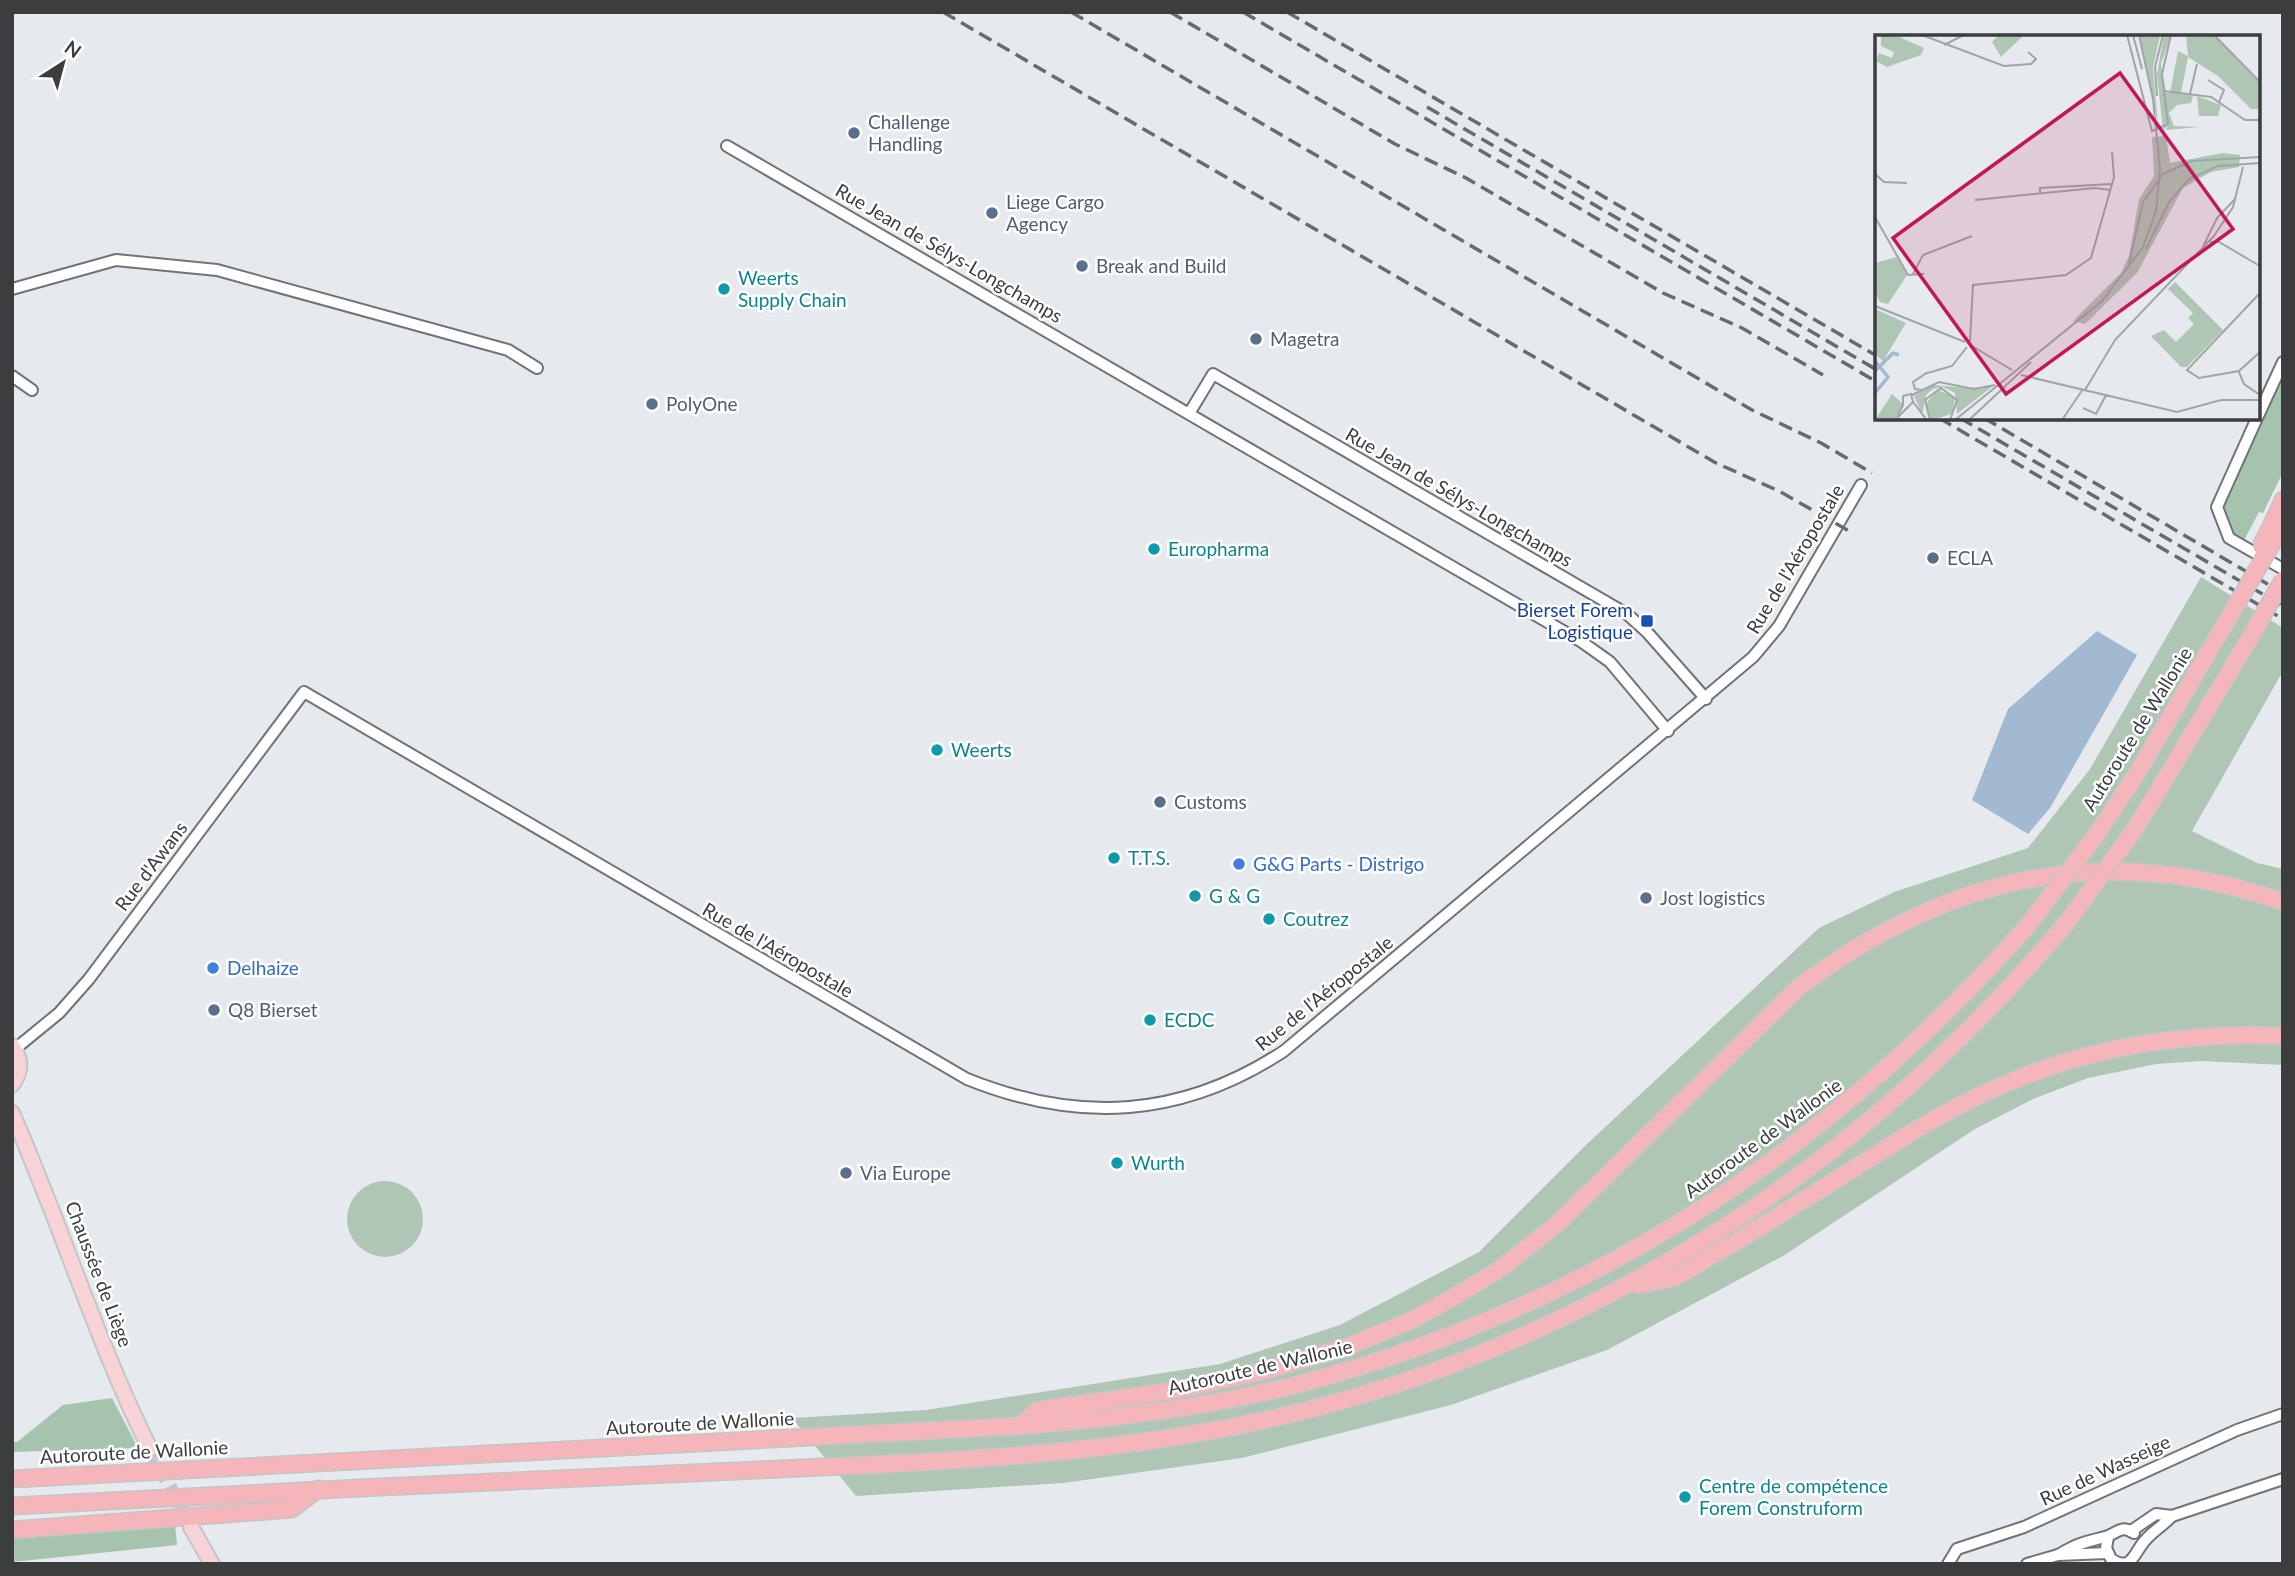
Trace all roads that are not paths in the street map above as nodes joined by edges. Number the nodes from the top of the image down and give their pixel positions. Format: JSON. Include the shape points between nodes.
{"nodes":[{"id":1,"x":727,"y":146,"type":"dead end"},
{"id":2,"x":12,"y":289,"type":"edge"},
{"id":3,"x":2283,"y":362,"type":"edge"},
{"id":4,"x":537,"y":368,"type":"dead end"},
{"id":5,"x":12,"y":376,"type":"edge"},
{"id":6,"x":32,"y":390,"type":"dead end"},
{"id":7,"x":1190,"y":412,"type":"junction"},
{"id":8,"x":2260,"y":413,"type":"edge"},
{"id":9,"x":2257,"y":420,"type":"edge"},
{"id":10,"x":1861,"y":485,"type":"dead end"},
{"id":11,"x":2283,"y":500,"type":"edge"},
{"id":12,"x":2280,"y":525,"type":"edge"},
{"id":13,"x":2283,"y":569,"type":"edge"},
{"id":14,"x":2283,"y":580,"type":"edge"},
{"id":15,"x":304,"y":692,"type":"joint"},
{"id":16,"x":1706,"y":699,"type":"junction"},
{"id":17,"x":1668,"y":731,"type":"junction"},
{"id":18,"x":2283,"y":902,"type":"edge"},
{"id":19,"x":2283,"y":1036,"type":"edge"},
{"id":20,"x":14,"y":1047,"type":"edge"},
{"id":21,"x":12,"y":1085,"type":"edge"},
{"id":22,"x":12,"y":1113,"type":"edge"},
{"id":23,"x":1623,"y":1287,"type":"junction"},
{"id":24,"x":2283,"y":1414,"type":"edge"},
{"id":25,"x":1020,"y":1426,"type":"junction"},
{"id":26,"x":150,"y":1448,"type":"tunnel mouth"},
{"id":27,"x":12,"y":1472,"type":"edge"},
{"id":28,"x":30,"y":1478,"type":"junction"},
{"id":29,"x":12,"y":1479,"type":"edge"},
{"id":30,"x":2283,"y":1479,"type":"edge"},
{"id":31,"x":318,"y":1489,"type":"junction"},
{"id":32,"x":12,"y":1506,"type":"edge"},
{"id":33,"x":2172,"y":1516,"type":"junction"},
{"id":34,"x":191,"y":1527,"type":"tunnel mouth"},
{"id":35,"x":12,"y":1530,"type":"edge"},
{"id":36,"x":2131,"y":1531,"type":"junction"},
{"id":37,"x":2108,"y":1537,"type":"junction"},
{"id":38,"x":2107,"y":1553,"type":"junction"},
{"id":39,"x":2058,"y":1555,"type":"junction"},
{"id":40,"x":2139,"y":1555,"type":"edge"},
{"id":41,"x":212,"y":1564,"type":"edge"},
{"id":42,"x":1948,"y":1564,"type":"edge"},
{"id":43,"x":2027,"y":1564,"type":"edge"},
{"id":44,"x":2122,"y":1564,"type":"edge"}],
"edges":[{"from":1,"to":7,"type":"street","name":"Rue Jean de Sélys-Longchamps"},
{"from":2,"to":4,"type":"street","via":[[116,260],[217,270],[508,350]]},
{"from":3,"to":8,"type":"street"},
{"from":5,"to":6,"type":"street"},
{"from":7,"to":16,"type":"street","name":"Rue Jean de Sélys-Longchamps","via":[[1213,374],[1627,614]]},
{"from":7,"to":17,"type":"street","name":"Rue Jean de Sélys-Longchamps","via":[[1582,642],[1610,662]]},
{"from":9,"to":13,"type":"street","via":[[2217,507],[2229,538]]},
{"from":10,"to":16,"type":"street","name":"Rue de l'Aéropostale","via":[[1773,635]]},
{"from":11,"to":12,"type":"highway","name":"Autoroute de Wallonie"},
{"from":12,"to":25,"type":"highway","name":"Autoroute de Wallonie","bridge":true,"via":[[2136,775],[2029,924],[1927,1032],[1823,1124],[1719,1198],[1611,1263],[1553,1293],[1428,1343],[1305,1383],[1180,1409]]},
{"from":14,"to":23,"type":"highway","bridge":true,"via":[[2135,829],[2068,921],[1973,1027],[1839,1147],[1737,1222]]},
{"from":15,"to":17,"type":"street","name":"Rue de l'Aéropostale","via":[[967,1079],[1042,1104],[1090,1110],[1170,1102],[1215,1088],[1274,1058]]},
{"from":15,"to":20,"type":"street","name":"Rue d'Awans","via":[[89,979],[59,1013]]},
{"from":16,"to":17,"type":"street","name":"Rue de l'Aéropostale"},
{"from":18,"to":25,"type":"highway","via":[[2205,879],[2094,871],[1998,886],[1911,916],[1799,987],[1557,1224],[1500,1269],[1454,1297],[1348,1347],[1165,1392],[1038,1410]]},
{"from":19,"to":23,"type":"highway","via":[[2194,1037],[2143,1044],[2083,1057],[1999,1086],[1906,1135],[1674,1278]]},
{"from":20,"to":21,"type":"main road","via":[[20,1068]]},
{"from":22,"to":26,"type":"main road","name":"Chaussée de Liège"},
{"from":23,"to":31,"type":"highway","via":[[1516,1339],[1438,1370],[1312,1408],[1185,1436],[979,1458]]},
{"from":24,"to":42,"type":"street","name":"Rue de Wasseige","via":[[2237,1430],[2024,1527],[1957,1549]]},
{"from":25,"to":28,"type":"highway","name":"Autoroute de Wallonie"},
{"from":27,"to":28,"type":"highway"},
{"from":28,"to":29,"type":"highway","name":"Autoroute de Wallonie"},
{"from":30,"to":33,"type":"street"},
{"from":31,"to":32,"type":"highway"},
{"from":31,"to":35,"type":"highway","via":[[292,1508]]},
{"from":33,"to":36,"type":"street","via":[[2157,1514]]},
{"from":33,"to":40,"type":"street"},
{"from":34,"to":41,"type":"main road"},
{"from":36,"to":37,"type":"street","via":[[2121,1529]]},
{"from":36,"to":40,"type":"street"},
{"from":37,"to":38,"type":"street"},
{"from":37,"to":39,"type":"street","via":[[2085,1540]]},
{"from":38,"to":39,"type":"street"},
{"from":38,"to":44,"type":"street"},
{"from":39,"to":43,"type":"street"},
{"from":40,"to":44,"type":"street"}]}
